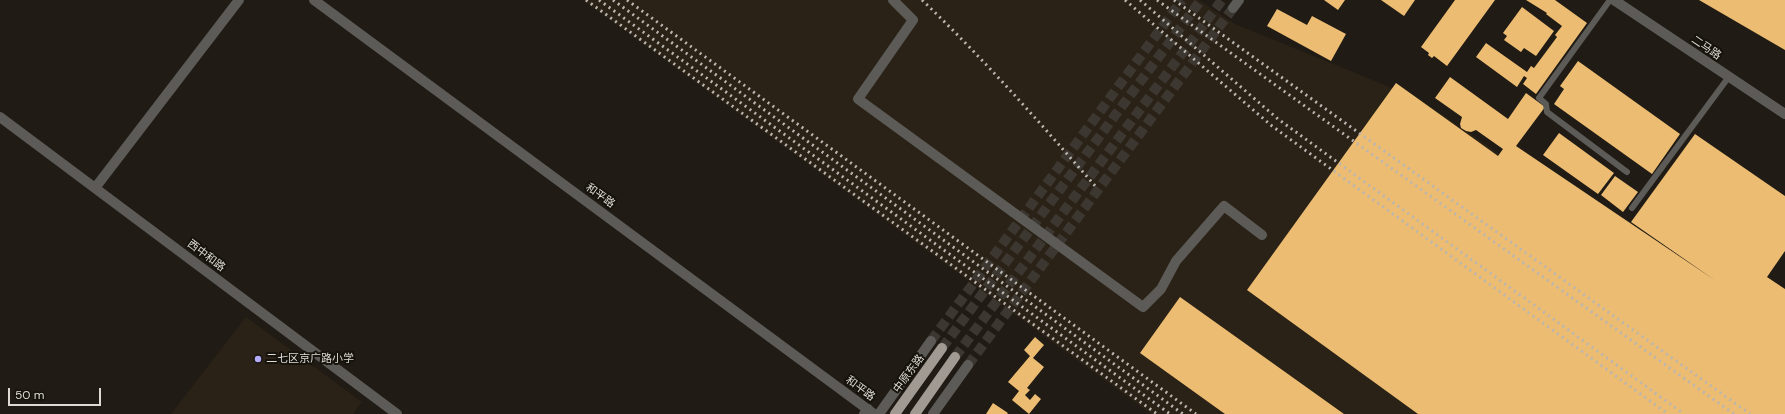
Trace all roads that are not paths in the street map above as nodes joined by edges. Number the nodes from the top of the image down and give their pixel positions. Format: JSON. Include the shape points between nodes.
{"nodes":[{"id":1,"x":239,"y":0,"type":"edge"},
{"id":2,"x":314,"y":0,"type":"edge"},
{"id":3,"x":893,"y":0,"type":"edge"},
{"id":4,"x":1610,"y":0,"type":"edge"},
{"id":5,"x":1614,"y":0,"type":"edge"},
{"id":6,"x":1728,"y":78,"type":"junction"},
{"id":7,"x":1785,"y":114,"type":"edge"},
{"id":8,"x":0,"y":117,"type":"edge"},
{"id":9,"x":1627,"y":172,"type":"dead end"},
{"id":10,"x":95,"y":188,"type":"junction"},
{"id":11,"x":1632,"y":208,"type":"dead end"},
{"id":12,"x":1262,"y":235,"type":"dead end"},
{"id":13,"x":931,"y":340,"type":"tunnel mouth"},
{"id":14,"x":942,"y":348,"type":"tunnel mouth"},
{"id":15,"x":955,"y":357,"type":"tunnel mouth"},
{"id":16,"x":968,"y":365,"type":"tunnel mouth"},
{"id":17,"x":871,"y":413,"type":"edge"},
{"id":18,"x":398,"y":414,"type":"edge"},
{"id":19,"x":895,"y":414,"type":"edge"},
{"id":20,"x":915,"y":414,"type":"edge"},
{"id":21,"x":933,"y":414,"type":"edge"}],
"edges":[{"from":1,"to":10,"type":"street"},
{"from":2,"to":17,"type":"street","name":"和平路"},
{"from":3,"to":12,"type":"street","via":[[913,20],[858,99],[1143,306],[1161,289],[1176,261],[1224,206]]},
{"from":4,"to":9,"type":"lane","via":[[1540,98],[1546,104],[1547,112]]},
{"from":5,"to":6,"type":"street","name":"二马路"},
{"from":6,"to":7,"type":"street","name":"二马路"},
{"from":6,"to":11,"type":"lane"},
{"from":8,"to":10,"type":"street","name":"西中和路"},
{"from":10,"to":18,"type":"street","name":"西中和路"},
{"from":13,"to":17,"type":"street"},
{"from":14,"to":19,"type":"main road","name":"中原东路"},
{"from":15,"to":20,"type":"main road"},
{"from":16,"to":21,"type":"street"}]}
